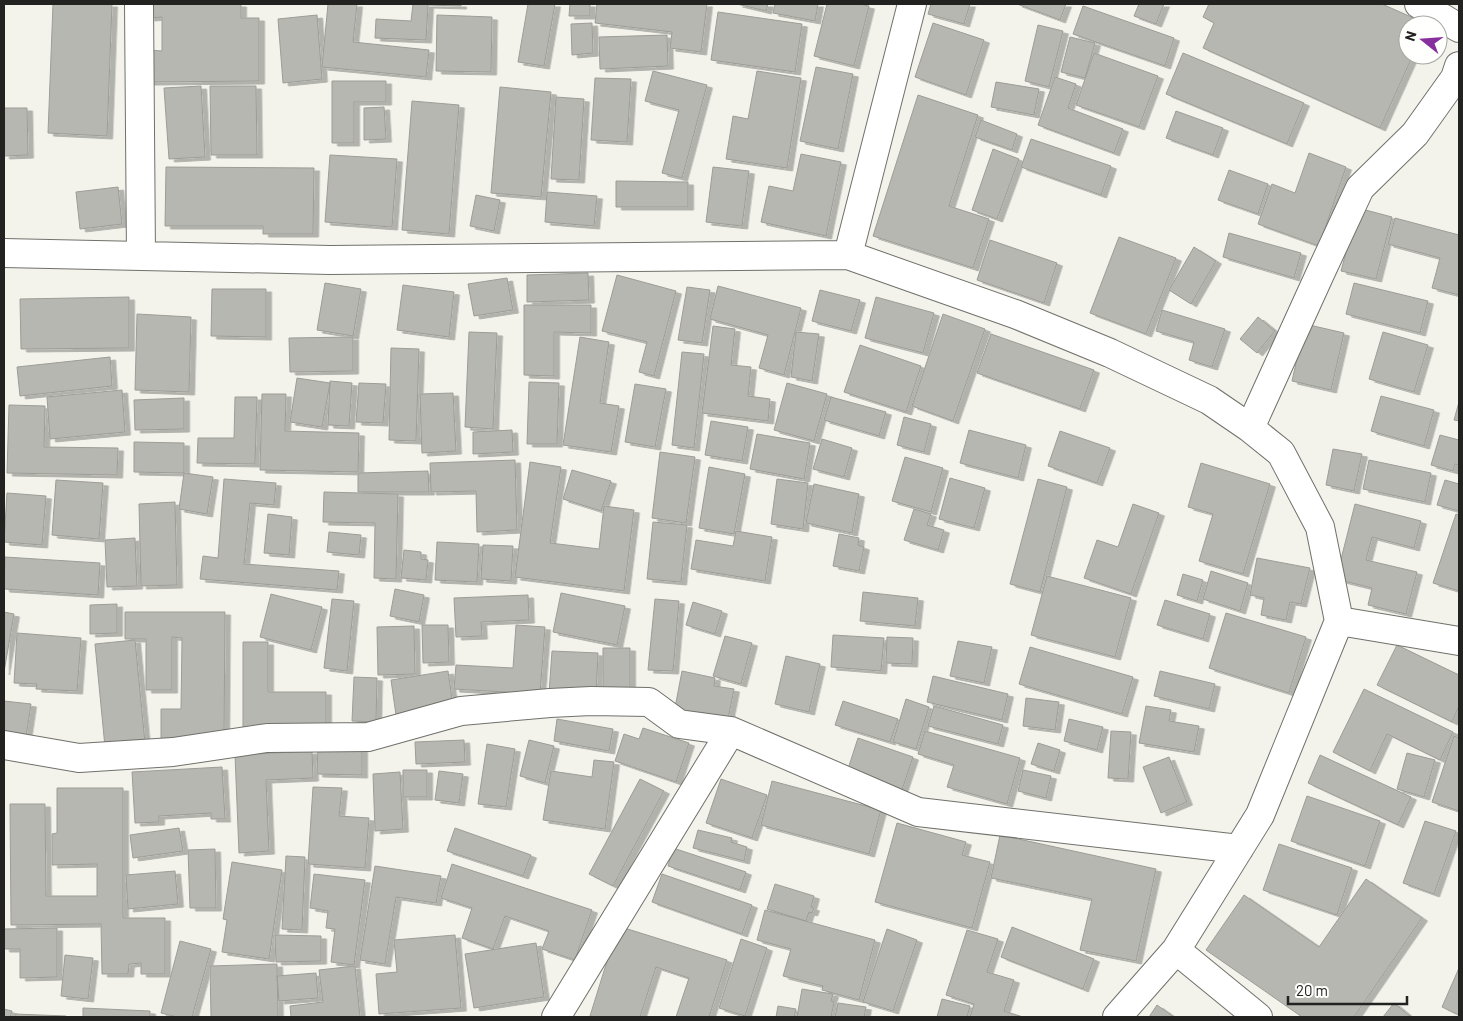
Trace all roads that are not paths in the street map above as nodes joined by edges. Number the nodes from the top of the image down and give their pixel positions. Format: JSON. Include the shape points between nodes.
{"nodes":[{"id":1,"x":139,"y":4,"type":"edge"},
{"id":2,"x":912,"y":4,"type":"edge"},
{"id":3,"x":1420,"y":4,"type":"edge"},
{"id":4,"x":1459,"y":28,"type":"edge"},
{"id":5,"x":1459,"y":66,"type":"edge"},
{"id":6,"x":4,"y":253,"type":"edge"},
{"id":7,"x":848,"y":255,"type":"junction"},
{"id":8,"x":141,"y":256,"type":"junction"},
{"id":9,"x":1250,"y":428,"type":"junction"},
{"id":10,"x":1339,"y":621,"type":"junction"},
{"id":11,"x":1459,"y":641,"type":"edge"},
{"id":12,"x":731,"y":731,"type":"junction"},
{"id":13,"x":4,"y":745,"type":"edge"},
{"id":14,"x":1239,"y":849,"type":"junction"},
{"id":15,"x":1176,"y":950,"type":"junction"},
{"id":16,"x":556,"y":1017,"type":"edge"},
{"id":17,"x":1117,"y":1017,"type":"edge"},
{"id":18,"x":1258,"y":1017,"type":"edge"}],
"edges":[{"from":1,"to":8,"type":"street"},
{"from":2,"to":7,"type":"street"},
{"from":3,"to":4,"type":"street"},
{"from":5,"to":9,"type":"street","via":[[1455,78],[1415,134],[1360,188]]},
{"from":6,"to":8,"type":"street"},
{"from":7,"to":8,"type":"street","via":[[340,260]]},
{"from":7,"to":9,"type":"street","via":[[1015,314],[1110,353],[1209,400]]},
{"from":9,"to":10,"type":"street","via":[[1282,454],[1320,527]]},
{"from":10,"to":11,"type":"street"},
{"from":10,"to":14,"type":"street","via":[[1260,814]]},
{"from":12,"to":13,"type":"street","via":[[679,724],[649,702],[591,701],[461,711],[368,737],[267,738],[173,752],[78,758]]},
{"from":12,"to":14,"type":"street","via":[[918,812]]},
{"from":12,"to":16,"type":"street"},
{"from":14,"to":15,"type":"street"},
{"from":15,"to":17,"type":"street"},
{"from":15,"to":18,"type":"street"}]}
